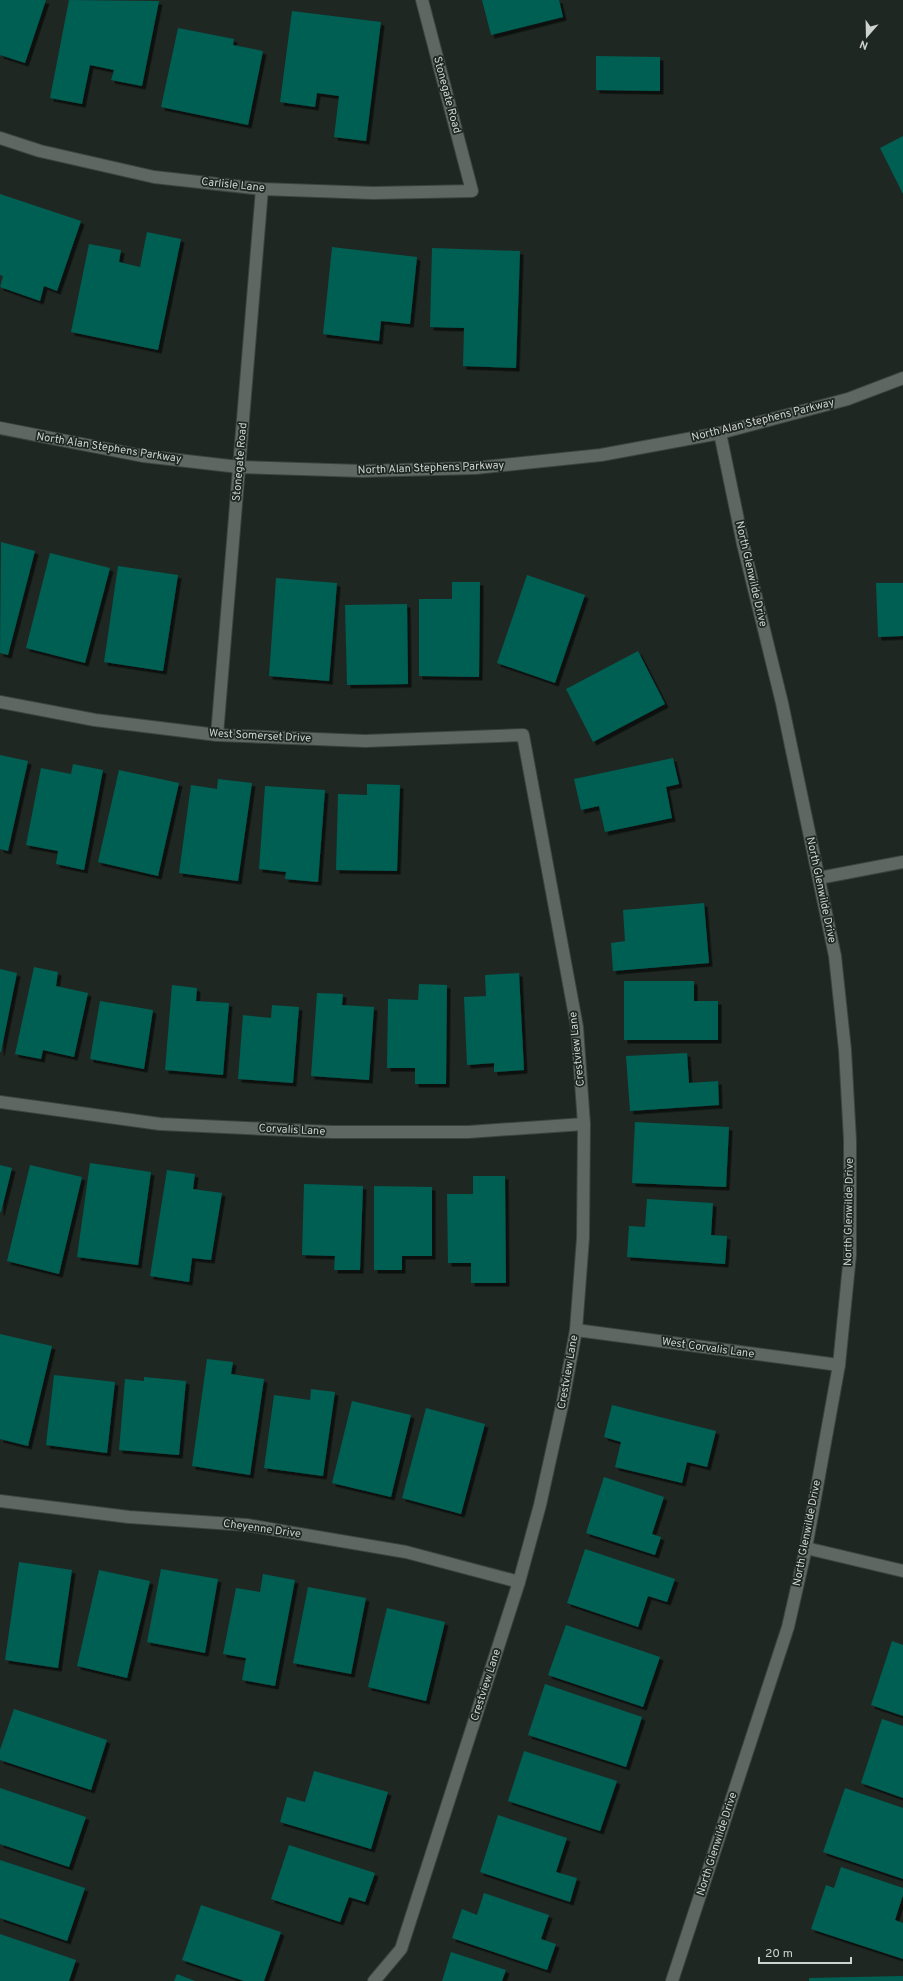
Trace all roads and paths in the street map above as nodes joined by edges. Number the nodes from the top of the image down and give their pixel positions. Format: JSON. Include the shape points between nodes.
{"nodes":[{"id":1,"x":422,"y":0,"type":"edge"},
{"id":2,"x":0,"y":138,"type":"edge"},
{"id":3,"x":262,"y":188,"type":"junction"},
{"id":4,"x":472,"y":191,"type":"joint"},
{"id":5,"x":903,"y":378,"type":"edge"},
{"id":6,"x":0,"y":428,"type":"edge"},
{"id":7,"x":720,"y":433,"type":"junction"},
{"id":8,"x":239,"y":467,"type":"junction"},
{"id":9,"x":0,"y":702,"type":"edge"},
{"id":10,"x":216,"y":735,"type":"junction"},
{"id":11,"x":523,"y":735,"type":"joint"},
{"id":12,"x":903,"y":862,"type":"edge"},
{"id":13,"x":819,"y":878,"type":"junction"},
{"id":14,"x":0,"y":1102,"type":"edge"},
{"id":15,"x":584,"y":1124,"type":"junction"},
{"id":16,"x":576,"y":1330,"type":"junction"},
{"id":17,"x":839,"y":1365,"type":"junction"},
{"id":18,"x":0,"y":1501,"type":"edge"},
{"id":19,"x":806,"y":1548,"type":"junction"},
{"id":20,"x":903,"y":1571,"type":"edge"},
{"id":21,"x":520,"y":1582,"type":"junction"},
{"id":22,"x":374,"y":1981,"type":"edge"},
{"id":23,"x":672,"y":1981,"type":"edge"}],
"edges":[{"from":1,"to":4,"type":"street","name":"Stonegate Road"},
{"from":2,"to":3,"type":"street","name":"Carlisle Lane","via":[[40,151],[154,177]]},
{"from":3,"to":4,"type":"street","name":"Carlisle Lane","via":[[373,193]]},
{"from":3,"to":8,"type":"street","name":"Stonegate Road"},
{"from":5,"to":7,"type":"street","name":"North Alan Stephens Parkway","via":[[848,399]]},
{"from":6,"to":8,"type":"street","name":"North Alan Stephens Parkway","via":[[143,456]]},
{"from":7,"to":8,"type":"street","name":"North Alan Stephens Parkway","via":[[601,455],[476,468],[362,471]]},
{"from":7,"to":13,"type":"street","name":"North Glenwilde Drive"},
{"from":8,"to":10,"type":"street","name":"Stonegate Road"},
{"from":9,"to":10,"type":"street","name":"West Somerset Drive","via":[[95,720]]},
{"from":10,"to":11,"type":"street","name":"West Somerset Drive","via":[[365,741]]},
{"from":11,"to":15,"type":"street","name":"Crestview Lane","via":[[577,1027]]},
{"from":12,"to":13,"type":"street"},
{"from":13,"to":17,"type":"street","name":"North Glenwilde Drive","via":[[835,956],[845,1050],[850,1140],[850,1255]]},
{"from":14,"to":15,"type":"street","name":"Corvalis Lane","via":[[160,1124],[332,1132],[468,1132]]},
{"from":15,"to":16,"type":"street","name":"Crestview Lane","via":[[583,1238]]},
{"from":16,"to":17,"type":"street","name":"West Corvalis Lane"},
{"from":16,"to":21,"type":"street","name":"Crestview Lane","via":[[564,1401]]},
{"from":17,"to":19,"type":"street","name":"North Glenwilde Drive"},
{"from":18,"to":21,"type":"street","name":"Cheyenne Drive","via":[[129,1517],[247,1525],[406,1552]]},
{"from":19,"to":20,"type":"street"},
{"from":19,"to":23,"type":"street","name":"North Glenwilde Drive","via":[[788,1627]]},
{"from":21,"to":22,"type":"street","name":"Crestview Lane","via":[[401,1949]]}]}
